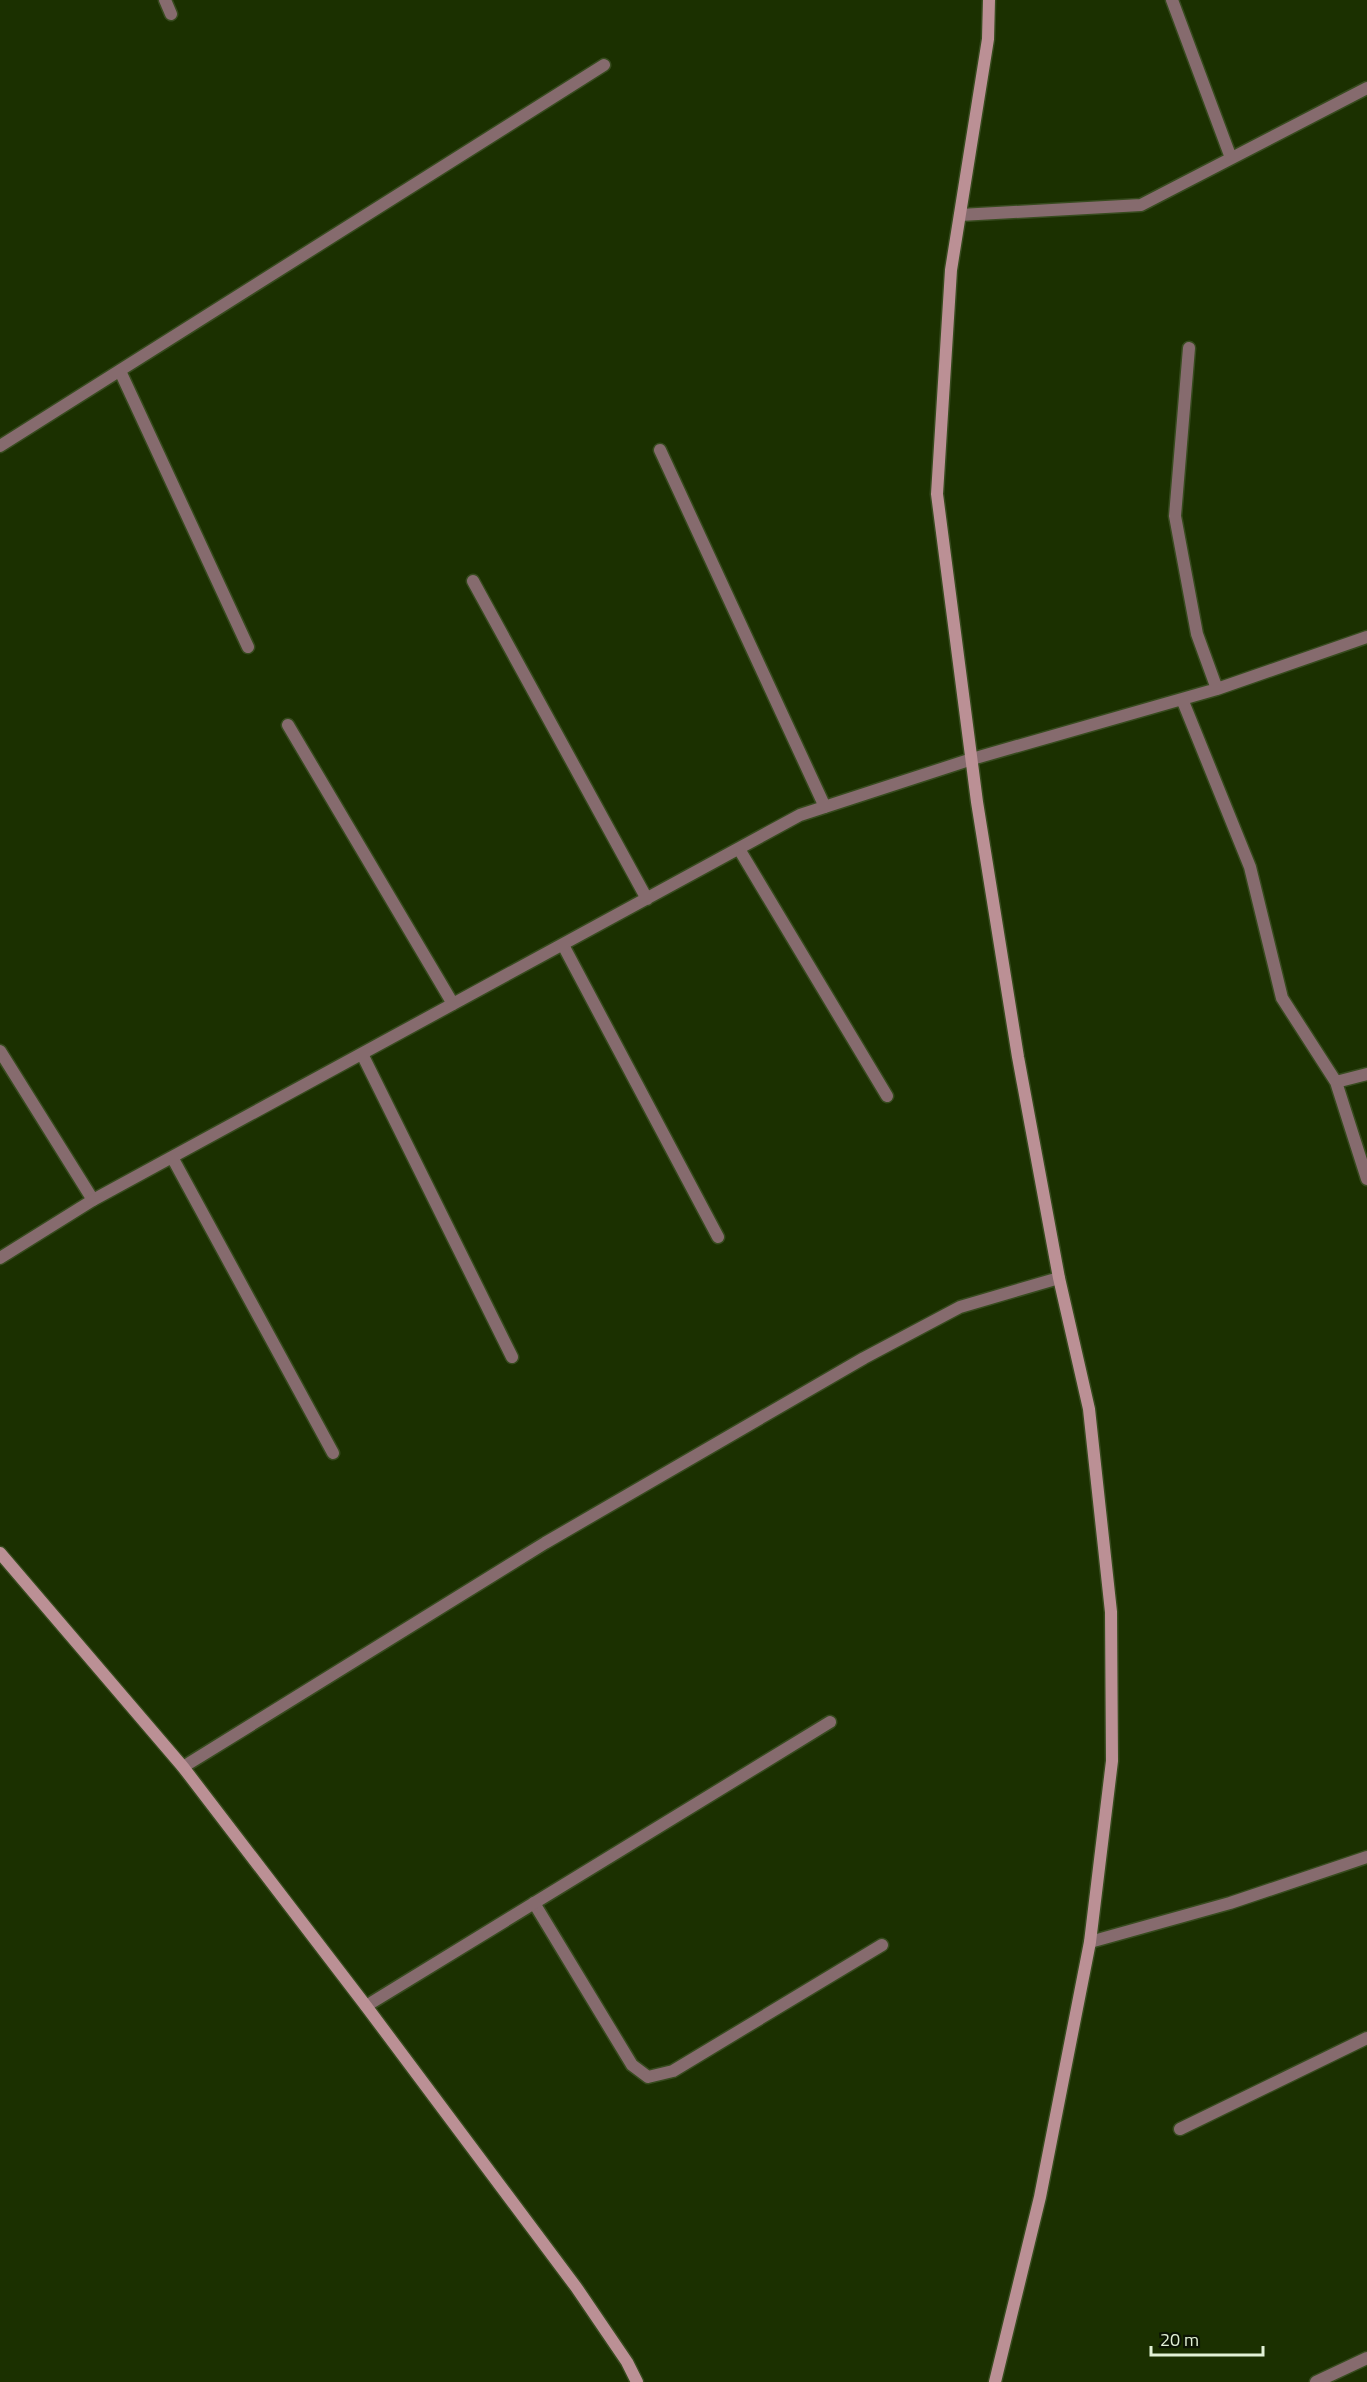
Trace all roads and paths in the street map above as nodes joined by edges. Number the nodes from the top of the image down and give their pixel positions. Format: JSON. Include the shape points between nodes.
{"nodes":[{"id":1,"x":165,"y":0,"type":"edge"},
{"id":2,"x":989,"y":0,"type":"edge"},
{"id":3,"x":1172,"y":0,"type":"edge"},
{"id":4,"x":171,"y":14,"type":"dead end"},
{"id":5,"x":604,"y":65,"type":"dead end"},
{"id":6,"x":1367,"y":88,"type":"edge"},
{"id":7,"x":1231,"y":158,"type":"junction"},
{"id":8,"x":960,"y":215,"type":"junction"},
{"id":9,"x":1189,"y":348,"type":"dead end"},
{"id":10,"x":120,"y":371,"type":"junction"},
{"id":11,"x":0,"y":446,"type":"edge"},
{"id":12,"x":660,"y":450,"type":"dead end"},
{"id":13,"x":473,"y":581,"type":"dead end"},
{"id":14,"x":1367,"y":637,"type":"edge"},
{"id":15,"x":248,"y":647,"type":"dead end"},
{"id":16,"x":1217,"y":689,"type":"junction"},
{"id":17,"x":1182,"y":699,"type":"junction"},
{"id":18,"x":288,"y":725,"type":"dead end"},
{"id":19,"x":972,"y":759,"type":"junction"},
{"id":20,"x":825,"y":807,"type":"junction"},
{"id":21,"x":739,"y":849,"type":"junction"},
{"id":22,"x":647,"y":899,"type":"junction"},
{"id":23,"x":563,"y":945,"type":"junction"},
{"id":24,"x":453,"y":1004,"type":"junction"},
{"id":25,"x":0,"y":1051,"type":"edge"},
{"id":26,"x":362,"y":1054,"type":"junction"},
{"id":27,"x":1367,"y":1074,"type":"edge"},
{"id":28,"x":1336,"y":1082,"type":"junction"},
{"id":29,"x":887,"y":1096,"type":"dead end"},
{"id":30,"x":172,"y":1157,"type":"junction"},
{"id":31,"x":1367,"y":1179,"type":"edge"},
{"id":32,"x":93,"y":1200,"type":"junction"},
{"id":33,"x":718,"y":1237,"type":"dead end"},
{"id":34,"x":0,"y":1258,"type":"edge"},
{"id":35,"x":1059,"y":1278,"type":"junction"},
{"id":36,"x":512,"y":1357,"type":"dead end"},
{"id":37,"x":333,"y":1453,"type":"dead end"},
{"id":38,"x":0,"y":1553,"type":"edge"},
{"id":39,"x":830,"y":1722,"type":"dead end"},
{"id":40,"x":183,"y":1767,"type":"junction"},
{"id":41,"x":1367,"y":1857,"type":"edge"},
{"id":42,"x":534,"y":1903,"type":"junction"},
{"id":43,"x":1090,"y":1942,"type":"junction"},
{"id":44,"x":882,"y":1945,"type":"dead end"},
{"id":45,"x":366,"y":2006,"type":"junction"},
{"id":46,"x":1367,"y":2038,"type":"edge"},
{"id":47,"x":1180,"y":2129,"type":"dead end"},
{"id":48,"x":1367,"y":2358,"type":"edge"},
{"id":49,"x":637,"y":2382,"type":"edge"},
{"id":50,"x":995,"y":2382,"type":"edge"},
{"id":51,"x":1316,"y":2382,"type":"edge"}],
"edges":[{"from":1,"to":4,"type":"street"},
{"from":2,"to":8,"type":"street","via":[[988,39]]},
{"from":3,"to":7,"type":"street"},
{"from":5,"to":10,"type":"street"},
{"from":6,"to":7,"type":"street"},
{"from":7,"to":8,"type":"street","via":[[1141,205]]},
{"from":8,"to":19,"type":"street","via":[[951,270],[937,494]]},
{"from":9,"to":16,"type":"street","via":[[1175,516],[1197,634]]},
{"from":10,"to":11,"type":"street"},
{"from":10,"to":15,"type":"street"},
{"from":12,"to":20,"type":"street"},
{"from":13,"to":22,"type":"street"},
{"from":14,"to":16,"type":"street"},
{"from":16,"to":17,"type":"street"},
{"from":17,"to":19,"type":"street"},
{"from":17,"to":28,"type":"street","via":[[1250,867],[1282,998]]},
{"from":18,"to":24,"type":"street"},
{"from":19,"to":20,"type":"street"},
{"from":19,"to":35,"type":"street","via":[[1018,1057]]},
{"from":20,"to":21,"type":"street","via":[[800,815]]},
{"from":21,"to":22,"type":"street"},
{"from":21,"to":29,"type":"street"},
{"from":22,"to":23,"type":"street"},
{"from":23,"to":24,"type":"street"},
{"from":23,"to":33,"type":"street"},
{"from":24,"to":26,"type":"street"},
{"from":25,"to":32,"type":"street"},
{"from":26,"to":30,"type":"street"},
{"from":26,"to":36,"type":"street"},
{"from":27,"to":28,"type":"street"},
{"from":28,"to":31,"type":"street"},
{"from":30,"to":32,"type":"street"},
{"from":30,"to":37,"type":"street"},
{"from":32,"to":34,"type":"street"},
{"from":35,"to":40,"type":"street","via":[[960,1307],[864,1358],[545,1543]]},
{"from":35,"to":43,"type":"street","via":[[1089,1409],[1111,1612],[1112,1761]]},
{"from":38,"to":40,"type":"street"},
{"from":39,"to":42,"type":"street"},
{"from":40,"to":45,"type":"street"},
{"from":41,"to":43,"type":"street","via":[[1230,1903]]},
{"from":42,"to":44,"type":"street","via":[[632,2065],[648,2077],[673,2071]]},
{"from":42,"to":45,"type":"street"},
{"from":43,"to":50,"type":"street","via":[[1040,2197]]},
{"from":45,"to":49,"type":"street","via":[[576,2287]]},
{"from":46,"to":47,"type":"street"},
{"from":48,"to":51,"type":"street"}]}
